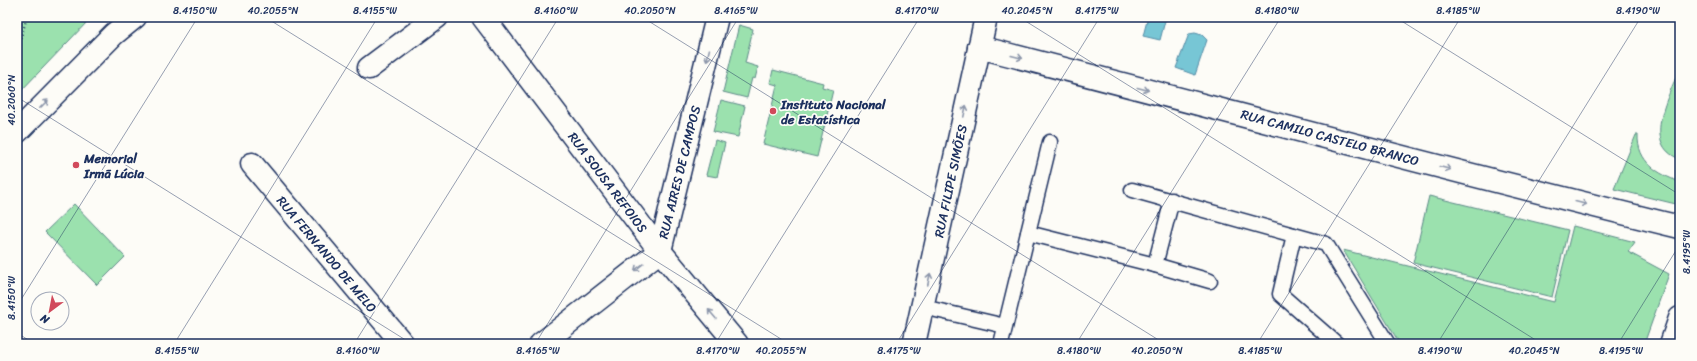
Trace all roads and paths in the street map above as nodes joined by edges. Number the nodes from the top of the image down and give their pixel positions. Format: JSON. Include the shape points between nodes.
{"nodes":[{"id":1,"x":27,"y":17,"type":"edge"},
{"id":2,"x":135,"y":17,"type":"edge"},
{"id":3,"x":437,"y":17,"type":"edge"},
{"id":4,"x":483,"y":17,"type":"edge"},
{"id":5,"x":717,"y":17,"type":"edge"},
{"id":6,"x":986,"y":17,"type":"edge"},
{"id":7,"x":979,"y":47,"type":"junction"},
{"id":8,"x":17,"y":50,"type":"edge"},
{"id":9,"x":369,"y":68,"type":"dead end"},
{"id":10,"x":17,"y":132,"type":"edge"},
{"id":11,"x":1050,"y":142,"type":"dead end"},
{"id":12,"x":252,"y":164,"type":"dead end"},
{"id":13,"x":1132,"y":190,"type":"dead end"},
{"id":14,"x":1172,"y":200,"type":"junction"},
{"id":15,"x":1680,"y":227,"type":"edge"},
{"id":16,"x":1028,"y":233,"type":"junction"},
{"id":17,"x":1294,"y":235,"type":"junction"},
{"id":18,"x":660,"y":251,"type":"junction"},
{"id":19,"x":1155,"y":265,"type":"junction"},
{"id":20,"x":1210,"y":281,"type":"dead end"},
{"id":21,"x":923,"y":307,"type":"junction"},
{"id":22,"x":1680,"y":318,"type":"edge"},
{"id":23,"x":1006,"y":326,"type":"junction"},
{"id":24,"x":402,"y":344,"type":"edge"},
{"id":25,"x":541,"y":344,"type":"edge"},
{"id":26,"x":737,"y":344,"type":"edge"},
{"id":27,"x":914,"y":344,"type":"edge"},
{"id":28,"x":1001,"y":344,"type":"edge"},
{"id":29,"x":1337,"y":344,"type":"edge"},
{"id":30,"x":1388,"y":344,"type":"edge"},
{"id":31,"x":1671,"y":344,"type":"edge"}],
"edges":[{"from":1,"to":8,"type":"path"},
{"from":10,"to":2,"type":"street","one_way":true,"via":[[114,34]]},
{"from":3,"to":9,"type":"street"},
{"from":4,"to":18,"type":"street","name":"RUA SOUSA REFOIOS"},
{"from":5,"to":18,"type":"street","name":"RUA AIRES DE CAMPOS","one_way":true},
{"from":6,"to":7,"type":"street","name":"RUA FILIPE SIMÕES"},
{"from":7,"to":15,"type":"street","name":"RUA CAMILO CASTELO BRANCO","one_way":true},
{"from":21,"to":7,"type":"street","name":"RUA FILIPE SIMÕES","one_way":true},
{"from":11,"to":16,"type":"lane"},
{"from":12,"to":24,"type":"street","name":"RUA FERNANDO DE MELO"},
{"from":13,"to":14,"type":"lane"},
{"from":14,"to":17,"type":"lane"},
{"from":14,"to":19,"type":"lane"},
{"from":16,"to":19,"type":"lane"},
{"from":16,"to":23,"type":"lane"},
{"from":17,"to":29,"type":"lane","via":[[1280,294]]},
{"from":17,"to":30,"type":"lane","via":[[1326,244]]},
{"from":18,"to":25,"type":"street","name":"RUA AIRES DE CAMPOS","one_way":true},
{"from":26,"to":18,"type":"street","name":"RUA SOUSA REFOIOS","one_way":true},
{"from":19,"to":20,"type":"lane"},
{"from":21,"to":23,"type":"lane"},
{"from":21,"to":27,"type":"street","name":"RUA FILIPE SIMÕES"},
{"from":22,"to":31,"type":"street"},
{"from":23,"to":28,"type":"lane"}]}
